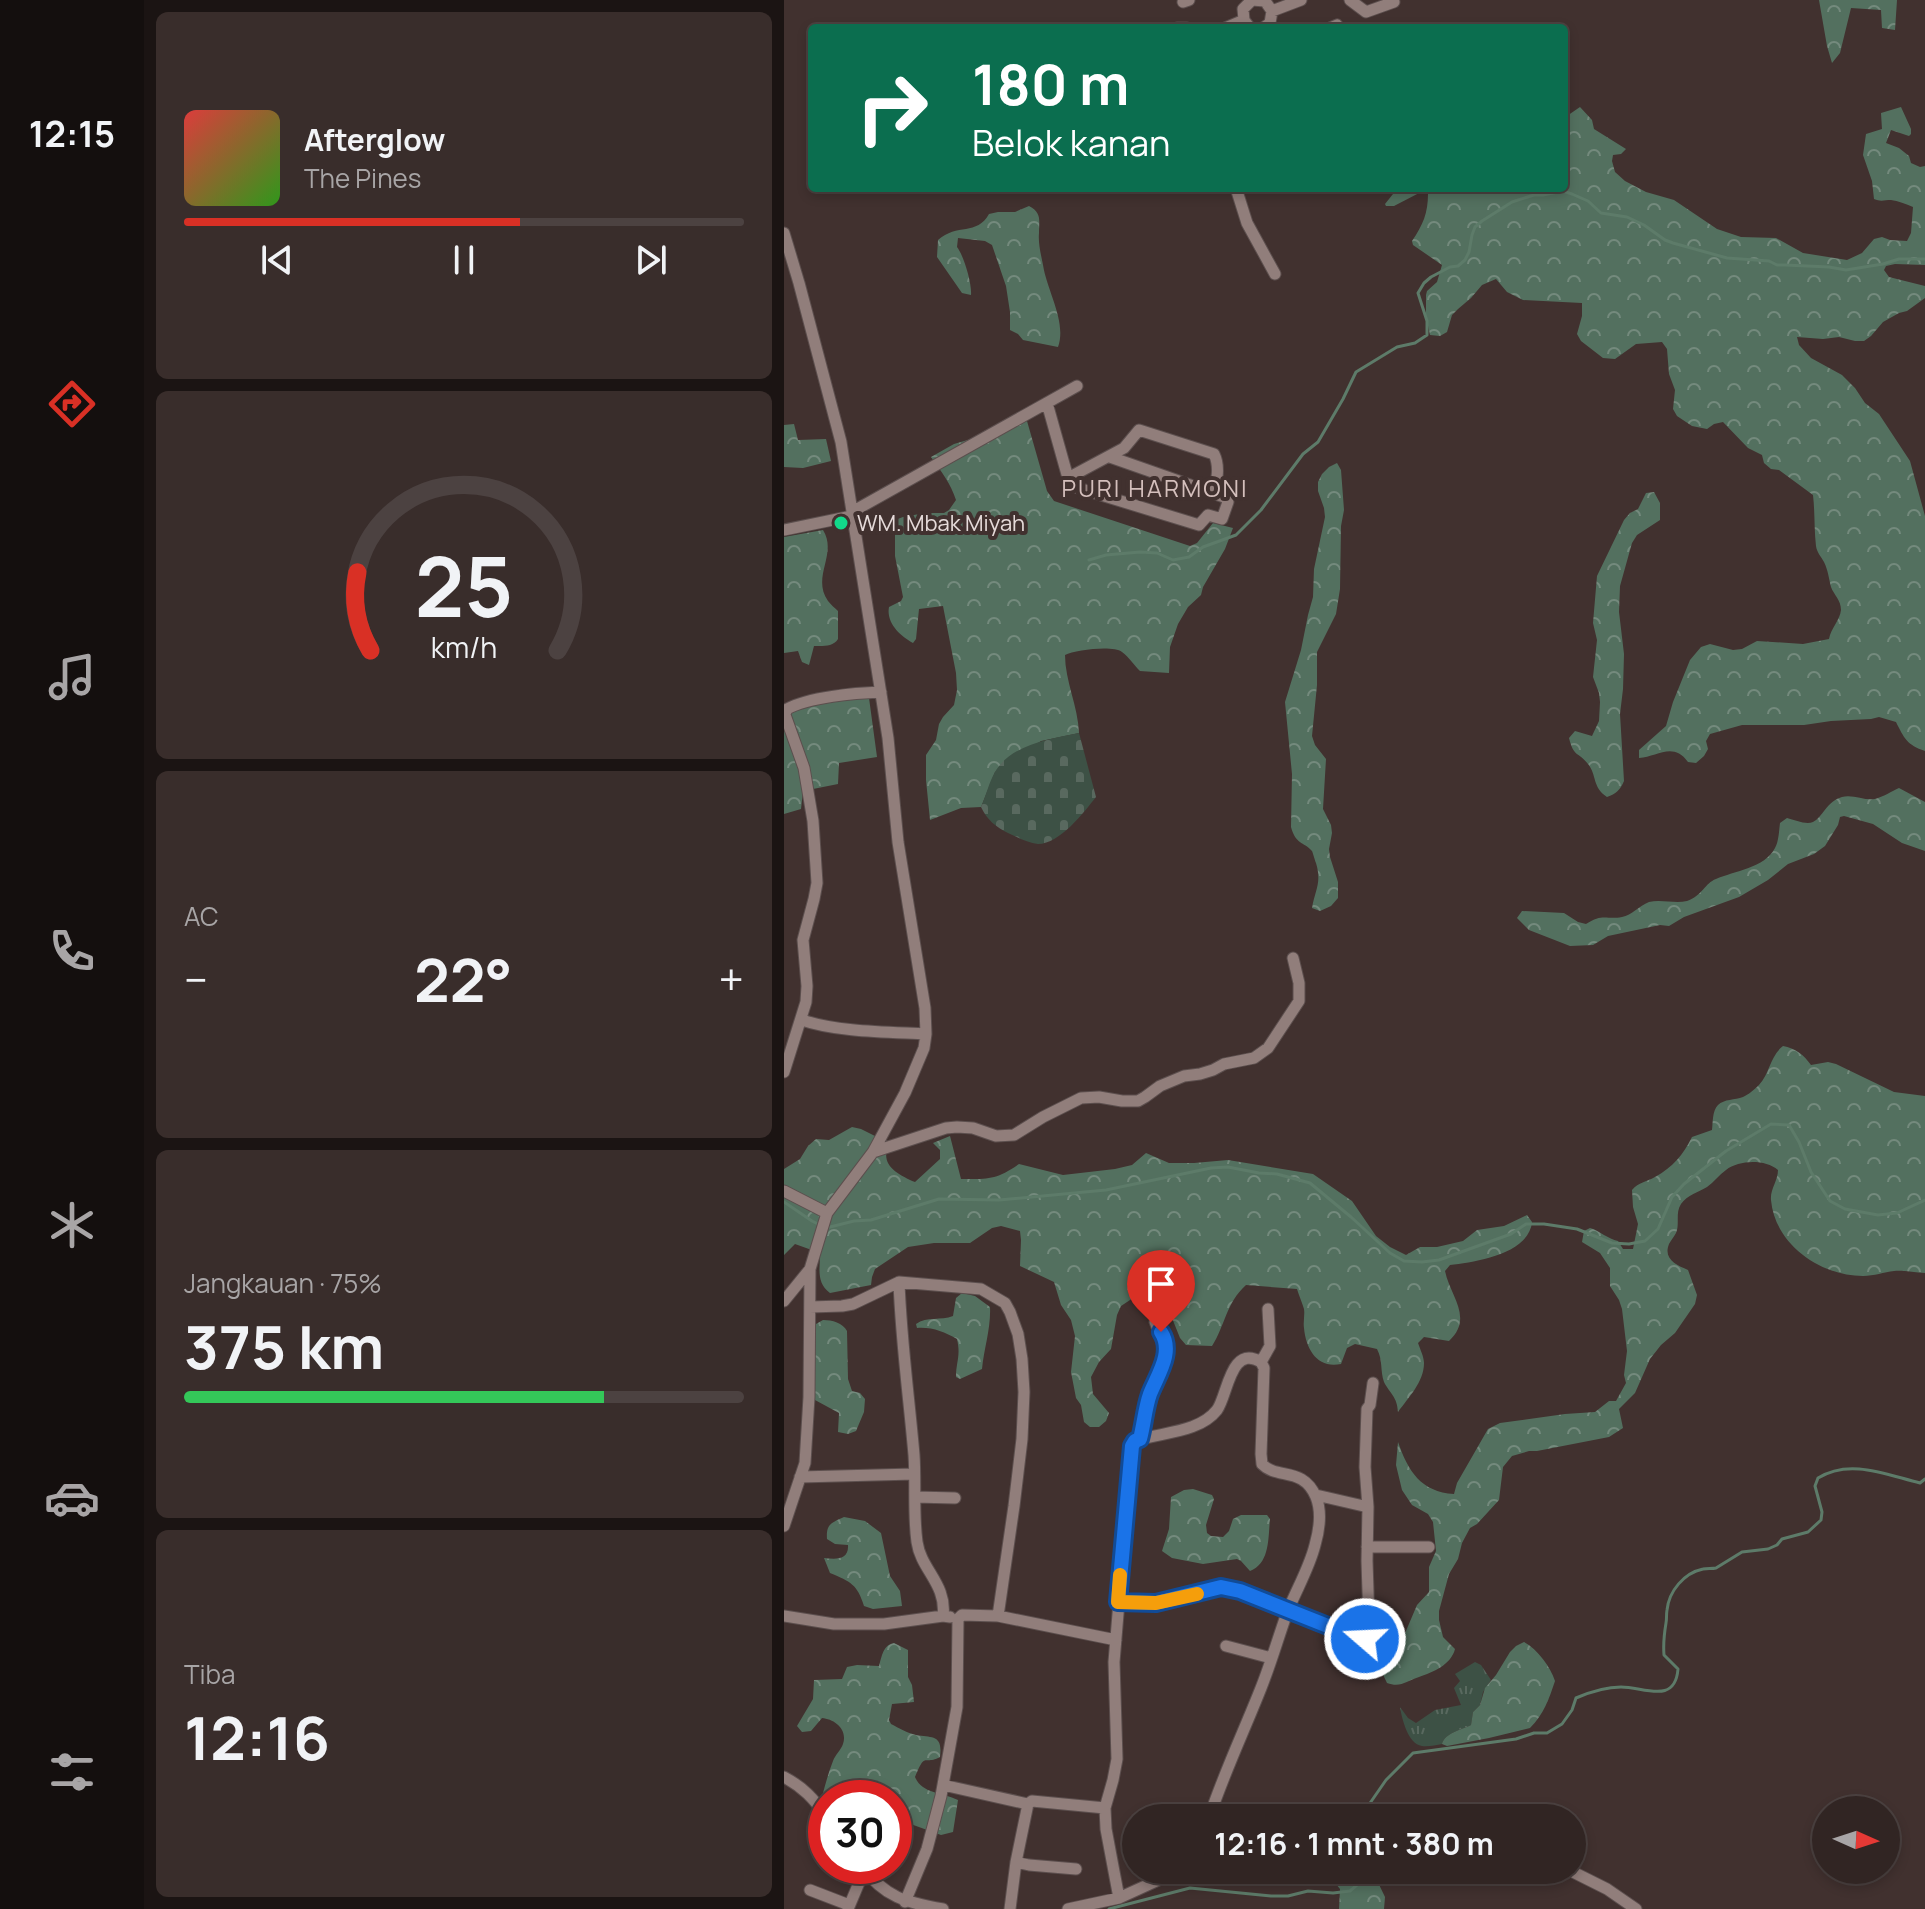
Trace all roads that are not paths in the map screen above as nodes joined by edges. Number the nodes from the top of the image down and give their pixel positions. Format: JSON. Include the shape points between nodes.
{"nodes":[{"id":1,"x":1252,"y":0,"type":"edge"},
{"id":2,"x":1301,"y":0,"type":"edge"},
{"id":3,"x":1350,"y":0,"type":"edge"},
{"id":4,"x":1394,"y":2,"type":"edge"},
{"id":5,"x":1272,"y":11,"type":"junction"},
{"id":6,"x":1247,"y":24,"type":"edge"},
{"id":7,"x":1269,"y":24,"type":"edge"},
{"id":8,"x":1237,"y":192,"type":"edge"},
{"id":9,"x":784,"y":233,"type":"edge"},
{"id":10,"x":1275,"y":274,"type":"dead end"},
{"id":11,"x":1077,"y":386,"type":"dead end"},
{"id":12,"x":1047,"y":403,"type":"junction"},
{"id":13,"x":1110,"y":457,"type":"junction"},
{"id":14,"x":1068,"y":478,"type":"junction"},
{"id":15,"x":1214,"y":493,"type":"junction"},
{"id":16,"x":852,"y":516,"type":"junction"},
{"id":17,"x":784,"y":530,"type":"edge"},
{"id":18,"x":881,"y":692,"type":"junction"},
{"id":19,"x":784,"y":713,"type":"edge"},
{"id":20,"x":1293,"y":958,"type":"dead end"},
{"id":21,"x":802,"y":1020,"type":"junction"},
{"id":22,"x":926,"y":1034,"type":"junction"},
{"id":23,"x":784,"y":1072,"type":"edge"},
{"id":24,"x":873,"y":1152,"type":"junction"},
{"id":25,"x":784,"y":1191,"type":"edge"},
{"id":26,"x":824,"y":1223,"type":"junction"},
{"id":27,"x":810,"y":1269,"type":"junction"},
{"id":28,"x":899,"y":1282,"type":"junction"},
{"id":29,"x":784,"y":1301,"type":"edge"},
{"id":30,"x":810,"y":1307,"type":"junction"},
{"id":31,"x":1268,"y":1309,"type":"dead end"},
{"id":32,"x":1155,"y":1322,"type":"dead end"},
{"id":33,"x":1261,"y":1362,"type":"junction"},
{"id":34,"x":1373,"y":1383,"type":"dead end"},
{"id":35,"x":1140,"y":1439,"type":"junction"},
{"id":36,"x":914,"y":1474,"type":"junction"},
{"id":37,"x":800,"y":1477,"type":"junction"},
{"id":38,"x":1316,"y":1495,"type":"junction"},
{"id":39,"x":915,"y":1497,"type":"junction"},
{"id":40,"x":955,"y":1498,"type":"dead end"},
{"id":41,"x":1368,"y":1507,"type":"junction"},
{"id":42,"x":784,"y":1526,"type":"edge"},
{"id":43,"x":1367,"y":1547,"type":"junction"},
{"id":44,"x":1429,"y":1547,"type":"dead end"},
{"id":45,"x":1118,"y":1602,"type":"junction"},
{"id":46,"x":1288,"y":1610,"type":"junction"},
{"id":47,"x":784,"y":1616,"type":"edge"},
{"id":48,"x":943,"y":1616,"type":"junction"},
{"id":49,"x":998,"y":1616,"type":"junction"},
{"id":50,"x":958,"y":1619,"type":"junction"},
{"id":51,"x":1116,"y":1640,"type":"junction"},
{"id":52,"x":1226,"y":1646,"type":"dead end"},
{"id":53,"x":1271,"y":1658,"type":"junction"},
{"id":54,"x":784,"y":1777,"type":"edge"},
{"id":55,"x":943,"y":1785,"type":"junction"},
{"id":56,"x":808,"y":1793,"type":"edge"},
{"id":57,"x":1028,"y":1804,"type":"junction"},
{"id":58,"x":1214,"y":1804,"type":"edge"},
{"id":59,"x":1105,"y":1808,"type":"junction"},
{"id":60,"x":1016,"y":1862,"type":"junction"},
{"id":61,"x":1076,"y":1869,"type":"dead end"},
{"id":62,"x":1586,"y":1878,"type":"edge"},
{"id":63,"x":857,"y":1884,"type":"edge"},
{"id":64,"x":879,"y":1884,"type":"edge"},
{"id":65,"x":1139,"y":1884,"type":"edge"},
{"id":66,"x":810,"y":1890,"type":"dead end"},
{"id":67,"x":1117,"y":1890,"type":"junction"},
{"id":68,"x":905,"y":1902,"type":"junction"},
{"id":69,"x":849,"y":1907,"type":"edge"},
{"id":70,"x":943,"y":1909,"type":"edge"},
{"id":71,"x":1010,"y":1909,"type":"edge"},
{"id":72,"x":1068,"y":1909,"type":"edge"},
{"id":73,"x":1636,"y":1909,"type":"edge"}],
"edges":[{"from":1,"to":5,"type":"street","via":[[1265,1]]},
{"from":1,"to":6,"type":"street","via":[[1243,9]]},
{"from":2,"to":5,"type":"street"},
{"from":3,"to":4,"type":"street","via":[[1366,12]]},
{"from":5,"to":7,"type":"street"},
{"from":8,"to":10,"type":"street","via":[[1247,223]]},
{"from":9,"to":16,"type":"street","via":[[841,442]]},
{"from":11,"to":12,"type":"street"},
{"from":12,"to":14,"type":"street"},
{"from":12,"to":16,"type":"street"},
{"from":13,"to":14,"type":"street"},
{"from":13,"to":15,"type":"street"},
{"from":13,"to":15,"type":"street","via":[[1139,430],[1210,453],[1218,473]]},
{"from":14,"to":15,"type":"street","via":[[1075,487],[1199,525],[1207,516],[1222,519],[1228,500]]},
{"from":16,"to":17,"type":"street"},
{"from":16,"to":18,"type":"street"},
{"from":18,"to":19,"type":"street","via":[[793,705]]},
{"from":18,"to":22,"type":"street"},
{"from":19,"to":21,"type":"street","via":[[804,768],[816,866],[803,940],[807,986]]},
{"from":20,"to":24,"type":"street","via":[[1299,1001],[1268,1048],[1254,1058],[1184,1076],[1138,1101],[1081,1098],[1014,1135],[946,1128]]},
{"from":21,"to":22,"type":"street"},
{"from":21,"to":23,"type":"street"},
{"from":22,"to":24,"type":"street","via":[[919,1063]]},
{"from":24,"to":26,"type":"street"},
{"from":25,"to":26,"type":"street"},
{"from":26,"to":27,"type":"street"},
{"from":27,"to":29,"type":"street"},
{"from":27,"to":30,"type":"street"},
{"from":28,"to":30,"type":"street","via":[[853,1304]]},
{"from":28,"to":36,"type":"street"},
{"from":28,"to":49,"type":"street","via":[[981,1289],[1005,1303],[1018,1334],[1022,1439]]},
{"from":30,"to":37,"type":"street","via":[[807,1435]]},
{"from":31,"to":33,"type":"street","via":[[1270,1346]]},
{"from":32,"to":35,"type":"street","via":[[1165,1339],[1165,1356]]},
{"from":33,"to":35,"type":"street","via":[[1240,1361],[1212,1415],[1191,1427]]},
{"from":33,"to":38,"type":"street","via":[[1262,1464],[1299,1476]]},
{"from":34,"to":41,"type":"street","via":[[1367,1409]]},
{"from":35,"to":45,"type":"street","via":[[1132,1446]]},
{"from":36,"to":37,"type":"street"},
{"from":36,"to":39,"type":"street"},
{"from":37,"to":42,"type":"street"},
{"from":38,"to":41,"type":"street"},
{"from":38,"to":46,"type":"street","via":[[1316,1545]]},
{"from":39,"to":40,"type":"street"},
{"from":39,"to":48,"type":"street","via":[[918,1546],[942,1593]]},
{"from":41,"to":43,"type":"street"},
{"from":43,"to":44,"type":"street"},
{"from":43,"to":46,"type":"street","via":[[1367,1638]]},
{"from":45,"to":46,"type":"street","via":[[1156,1603],[1221,1587]]},
{"from":45,"to":51,"type":"street"},
{"from":46,"to":53,"type":"street"},
{"from":47,"to":48,"type":"street","via":[[834,1624]]},
{"from":48,"to":50,"type":"street"},
{"from":49,"to":50,"type":"street"},
{"from":49,"to":51,"type":"street"},
{"from":50,"to":55,"type":"street","via":[[957,1707]]},
{"from":51,"to":59,"type":"street","via":[[1117,1759]]},
{"from":52,"to":53,"type":"street"},
{"from":53,"to":58,"type":"street"},
{"from":54,"to":56,"type":"street"},
{"from":55,"to":57,"type":"street"},
{"from":55,"to":68,"type":"street","via":[[927,1849]]},
{"from":57,"to":59,"type":"street"},
{"from":57,"to":60,"type":"street"},
{"from":59,"to":67,"type":"street"},
{"from":60,"to":61,"type":"street"},
{"from":60,"to":71,"type":"street"},
{"from":62,"to":73,"type":"street"},
{"from":63,"to":69,"type":"street"},
{"from":64,"to":68,"type":"street"},
{"from":65,"to":67,"type":"street"},
{"from":66,"to":69,"type":"street"},
{"from":67,"to":72,"type":"street"},
{"from":68,"to":70,"type":"street"}]}
